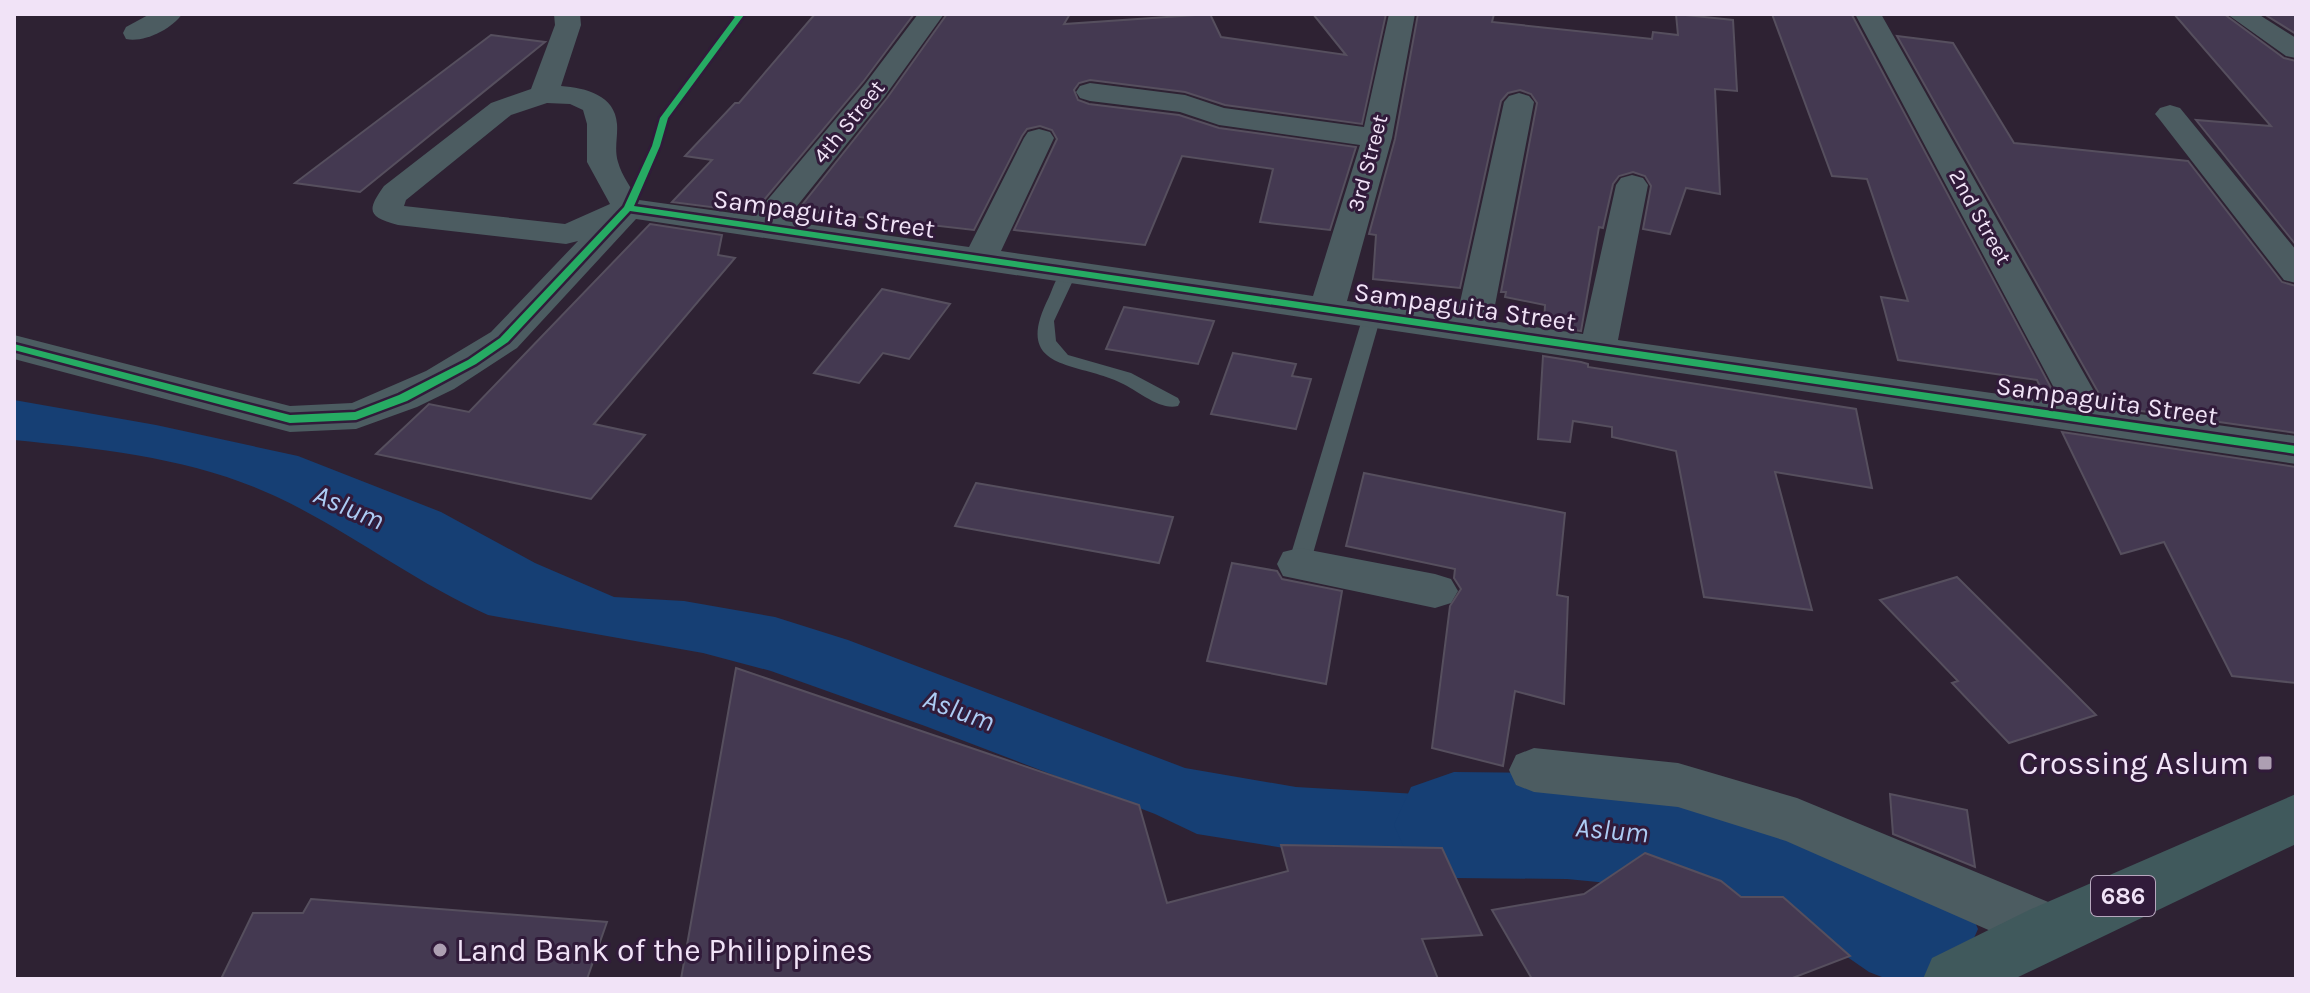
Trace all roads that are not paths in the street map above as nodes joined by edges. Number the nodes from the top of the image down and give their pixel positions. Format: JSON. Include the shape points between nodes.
{"nodes":[{"id":1,"x":169,"y":14,"type":"edge"},
{"id":2,"x":567,"y":14,"type":"edge"},
{"id":3,"x":931,"y":14,"type":"edge"},
{"id":4,"x":1402,"y":14,"type":"edge"},
{"id":5,"x":1868,"y":14,"type":"edge"},
{"id":6,"x":2240,"y":14,"type":"edge"},
{"id":7,"x":136,"y":33,"type":"dead end"},
{"id":8,"x":2296,"y":50,"type":"edge"},
{"id":9,"x":1090,"y":92,"type":"dead end"},
{"id":10,"x":544,"y":94,"type":"junction"},
{"id":11,"x":1519,"y":102,"type":"dead end"},
{"id":12,"x":2170,"y":114,"type":"dead end"},
{"id":13,"x":1039,"y":138,"type":"dead end"},
{"id":14,"x":1377,"y":138,"type":"junction"},
{"id":15,"x":1632,"y":185,"type":"dead end"},
{"id":16,"x":628,"y":208,"type":"junction"},
{"id":17,"x":763,"y":227,"type":"junction"},
{"id":18,"x":556,"y":235,"type":"junction"},
{"id":19,"x":980,"y":259,"type":"junction"},
{"id":20,"x":568,"y":272,"type":"junction"},
{"id":21,"x":1069,"y":272,"type":"junction"},
{"id":22,"x":2296,"y":273,"type":"edge"},
{"id":23,"x":1327,"y":309,"type":"junction"},
{"id":24,"x":1372,"y":316,"type":"junction"},
{"id":25,"x":1472,"y":330,"type":"junction"},
{"id":26,"x":14,"y":347,"type":"edge"},
{"id":27,"x":1598,"y":349,"type":"junction"},
{"id":28,"x":1171,"y":402,"type":"dead end"},
{"id":29,"x":2091,"y":420,"type":"junction"},
{"id":30,"x":2296,"y":450,"type":"edge"},
{"id":31,"x":1299,"y":564,"type":"joint"},
{"id":32,"x":1435,"y":591,"type":"dead end"},
{"id":33,"x":1534,"y":770,"type":"dead end"},
{"id":34,"x":2296,"y":818,"type":"edge"},
{"id":35,"x":2050,"y":930,"type":"junction"},
{"id":36,"x":1953,"y":979,"type":"edge"}],
"edges":[{"from":1,"to":7,"type":"street"},
{"from":2,"to":10,"type":"street","via":[[568,25]]},
{"from":3,"to":17,"type":"street","name":"4th Street"},
{"from":4,"to":14,"type":"street","name":"3rd Street"},
{"from":5,"to":29,"type":"street","name":"2nd Street"},
{"from":6,"to":8,"type":"street"},
{"from":9,"to":14,"type":"street"},
{"from":10,"to":16,"type":"street","via":[[575,96],[595,104],[604,123],[601,156]]},
{"from":10,"to":18,"type":"street","via":[[501,109],[395,193],[388,211]]},
{"from":11,"to":25,"type":"street"},
{"from":12,"to":22,"type":"street"},
{"from":13,"to":19,"type":"street"},
{"from":14,"to":23,"type":"street","name":"3rd Street"},
{"from":15,"to":27,"type":"street"},
{"from":16,"to":17,"type":"street","name":"Sampaguita Street"},
{"from":16,"to":18,"type":"street","via":[[588,228]]},
{"from":16,"to":20,"type":"street"},
{"from":17,"to":19,"type":"street","name":"Sampaguita Street"},
{"from":18,"to":20,"type":"street","via":[[571,250]]},
{"from":19,"to":21,"type":"street","name":"Sampaguita Street"},
{"from":20,"to":26,"type":"street","via":[[504,340],[472,362],[356,416],[290,419]]},
{"from":21,"to":23,"type":"street","name":"Sampaguita Street"},
{"from":21,"to":28,"type":"lane","via":[[1045,321],[1047,342],[1062,359],[1125,377]]},
{"from":23,"to":24,"type":"street","name":"Sampaguita Street"},
{"from":24,"to":25,"type":"street","name":"Sampaguita Street"},
{"from":24,"to":31,"type":"lane"},
{"from":25,"to":27,"type":"street","name":"Sampaguita Street"},
{"from":27,"to":29,"type":"street","name":"Sampaguita Street"},
{"from":29,"to":30,"type":"street","name":"Sampaguita Street"},
{"from":31,"to":32,"type":"street"},
{"from":33,"to":35,"type":"street","via":[[1678,785],[1797,821]]},
{"from":34,"to":35,"type":"main road","number":"686"},
{"from":35,"to":36,"type":"main road","number":"686"}]}
